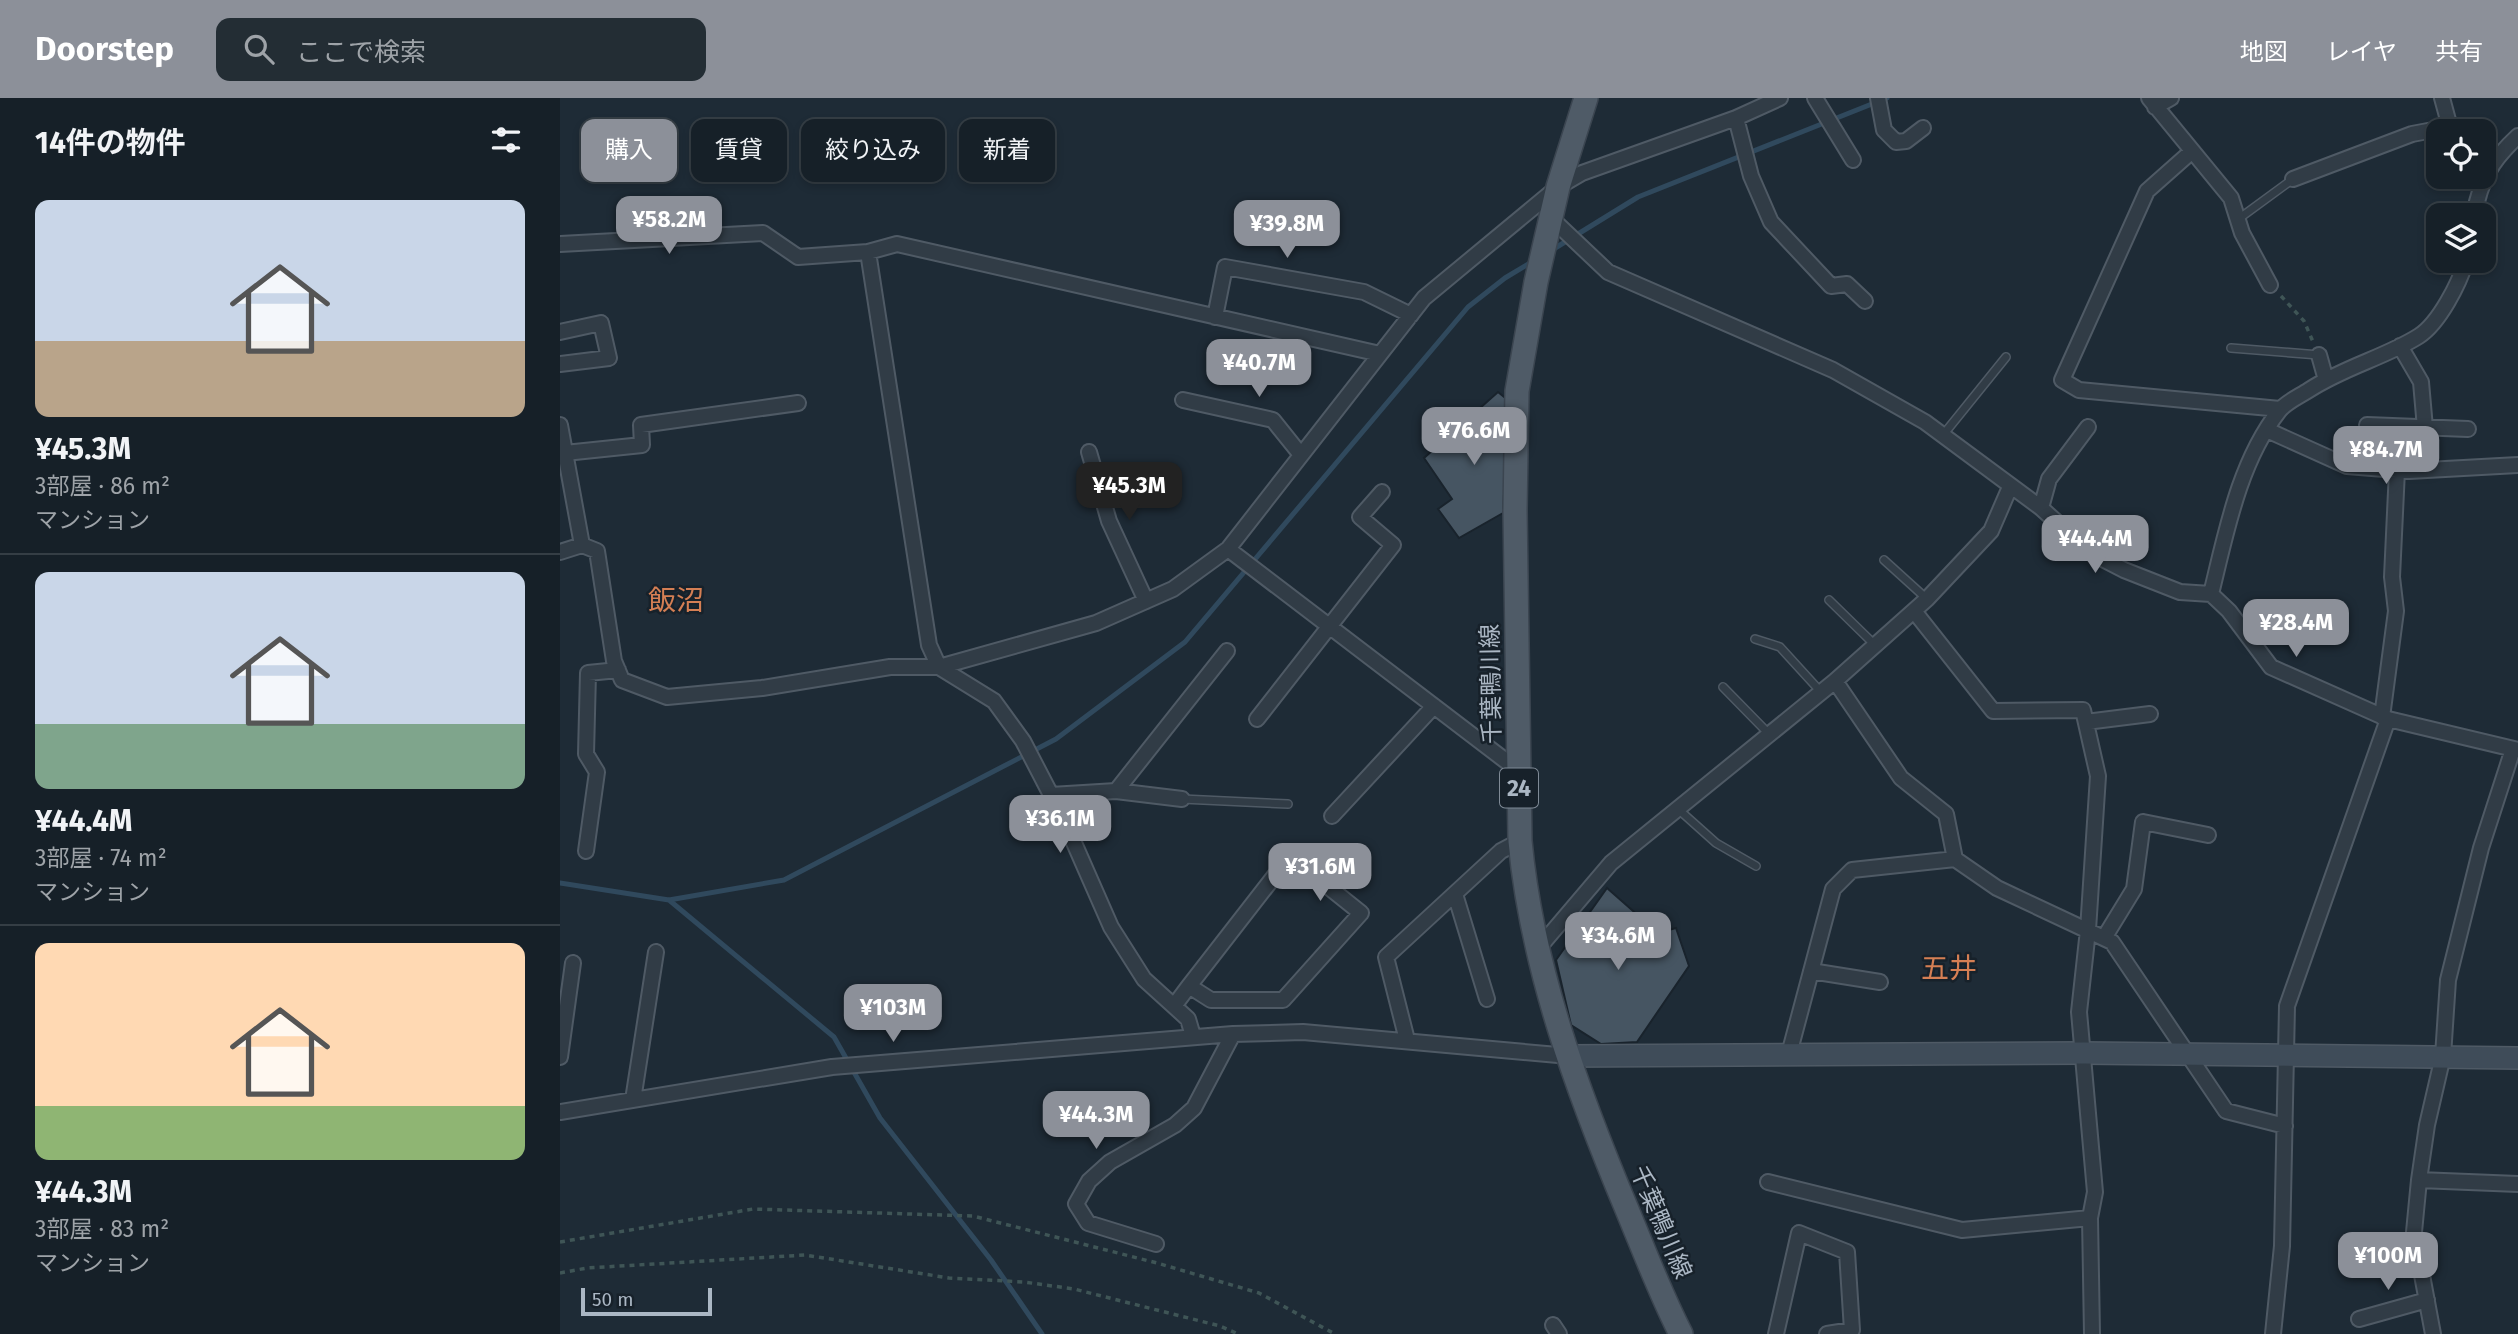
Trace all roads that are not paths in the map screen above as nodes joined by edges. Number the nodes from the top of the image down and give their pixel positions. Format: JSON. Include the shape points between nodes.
{"nodes":[{"id":1,"x":1587,"y":98,"type":"edge"},
{"id":2,"x":1780,"y":98,"type":"edge"},
{"id":3,"x":1815,"y":98,"type":"edge"},
{"id":4,"x":1878,"y":98,"type":"edge"},
{"id":5,"x":2171,"y":98,"type":"edge"},
{"id":6,"x":2442,"y":98,"type":"edge"},
{"id":7,"x":2152,"y":103,"type":"edge"},
{"id":8,"x":1736,"y":118,"type":"junction"},
{"id":9,"x":2447,"y":119,"type":"edge"},
{"id":10,"x":1923,"y":128,"type":"dead end"},
{"id":11,"x":2426,"y":132,"type":"edge"},
{"id":12,"x":2518,"y":136,"type":"edge"},
{"id":13,"x":2192,"y":152,"type":"junction"},
{"id":14,"x":2496,"y":157,"type":"edge"},
{"id":15,"x":1853,"y":160,"type":"dead end"},
{"id":16,"x":2293,"y":179,"type":"joint"},
{"id":17,"x":1558,"y":187,"type":"junction"},
{"id":18,"x":1551,"y":218,"type":"junction"},
{"id":19,"x":2238,"y":220,"type":"junction"},
{"id":20,"x":560,"y":244,"type":"edge"},
{"id":21,"x":868,"y":252,"type":"junction"},
{"id":22,"x":2461,"y":273,"type":"edge"},
{"id":23,"x":2270,"y":285,"type":"road end"},
{"id":24,"x":1866,"y":301,"type":"dead end"},
{"id":25,"x":1410,"y":315,"type":"junction"},
{"id":26,"x":1215,"y":317,"type":"junction"},
{"id":27,"x":560,"y":332,"type":"edge"},
{"id":28,"x":2400,"y":346,"type":"junction"},
{"id":29,"x":2231,"y":348,"type":"dead end"},
{"id":30,"x":1380,"y":354,"type":"junction"},
{"id":31,"x":2319,"y":355,"type":"joint"},
{"id":32,"x":2006,"y":357,"type":"dead end"},
{"id":33,"x":560,"y":364,"type":"edge"},
{"id":34,"x":2326,"y":380,"type":"junction"},
{"id":35,"x":1183,"y":400,"type":"dead end"},
{"id":36,"x":798,"y":403,"type":"dead end"},
{"id":37,"x":2280,"y":409,"type":"junction"},
{"id":38,"x":560,"y":425,"type":"edge"},
{"id":39,"x":2367,"y":425,"type":"dead end"},
{"id":40,"x":2088,"y":427,"type":"dead end"},
{"id":41,"x":2426,"y":428,"type":"junction"},
{"id":42,"x":2468,"y":429,"type":"dead end"},
{"id":43,"x":2267,"y":430,"type":"junction"},
{"id":44,"x":1942,"y":435,"type":"junction"},
{"id":45,"x":565,"y":453,"type":"junction"},
{"id":46,"x":1089,"y":453,"type":"dead end"},
{"id":47,"x":1301,"y":455,"type":"junction"},
{"id":48,"x":2518,"y":465,"type":"edge"},
{"id":49,"x":2397,"y":470,"type":"junction"},
{"id":50,"x":2010,"y":487,"type":"junction"},
{"id":51,"x":1382,"y":492,"type":"dead end"},
{"id":52,"x":2041,"y":508,"type":"junction"},
{"id":53,"x":582,"y":545,"type":"junction"},
{"id":54,"x":1228,"y":549,"type":"junction"},
{"id":55,"x":560,"y":552,"type":"edge"},
{"id":56,"x":1884,"y":560,"type":"dead end"},
{"id":57,"x":2211,"y":594,"type":"junction"},
{"id":58,"x":1927,"y":599,"type":"junction"},
{"id":59,"x":1829,"y":600,"type":"dead end"},
{"id":60,"x":1146,"y":601,"type":"junction"},
{"id":61,"x":1914,"y":611,"type":"junction"},
{"id":62,"x":1329,"y":626,"type":"junction"},
{"id":63,"x":1755,"y":639,"type":"dead end"},
{"id":64,"x":1875,"y":645,"type":"junction"},
{"id":65,"x":1227,"y":651,"type":"dead end"},
{"id":66,"x":939,"y":667,"type":"junction"},
{"id":67,"x":618,"y":670,"type":"junction"},
{"id":68,"x":1835,"y":681,"type":"junction"},
{"id":69,"x":1723,"y":687,"type":"dead end"},
{"id":70,"x":1821,"y":692,"type":"junction"},
{"id":71,"x":1434,"y":706,"type":"junction"},
{"id":72,"x":2150,"y":714,"type":"dead end"},
{"id":73,"x":2385,"y":718,"type":"junction"},
{"id":74,"x":1257,"y":719,"type":"dead end"},
{"id":75,"x":2086,"y":722,"type":"junction"},
{"id":76,"x":1769,"y":735,"type":"junction"},
{"id":77,"x":2515,"y":749,"type":"edge"},
{"id":78,"x":1519,"y":771,"type":"junction"},
{"id":79,"x":1115,"y":791,"type":"junction"},
{"id":80,"x":1051,"y":795,"type":"junction"},
{"id":81,"x":1182,"y":799,"type":"joint"},
{"id":82,"x":1288,"y":804,"type":"dead end"},
{"id":83,"x":1678,"y":809,"type":"junction"},
{"id":84,"x":1332,"y":816,"type":"dead end"},
{"id":85,"x":2208,"y":835,"type":"dead end"},
{"id":86,"x":1520,"y":841,"type":"junction"},
{"id":87,"x":586,"y":851,"type":"dead end"},
{"id":88,"x":1955,"y":859,"type":"junction"},
{"id":89,"x":1756,"y":866,"type":"dead end"},
{"id":90,"x":1455,"y":894,"type":"junction"},
{"id":91,"x":2088,"y":930,"type":"junction"},
{"id":92,"x":2104,"y":938,"type":"junction"},
{"id":93,"x":1537,"y":950,"type":"junction"},
{"id":94,"x":656,"y":952,"type":"dead end"},
{"id":95,"x":573,"y":962,"type":"dead end"},
{"id":96,"x":1811,"y":971,"type":"junction"},
{"id":97,"x":1880,"y":982,"type":"dead end"},
{"id":98,"x":1189,"y":986,"type":"junction"},
{"id":99,"x":1487,"y":999,"type":"dead end"},
{"id":100,"x":1174,"y":1006,"type":"junction"},
{"id":101,"x":1233,"y":1034,"type":"junction"},
{"id":102,"x":1193,"y":1036,"type":"junction"},
{"id":103,"x":1407,"y":1040,"type":"junction"},
{"id":104,"x":2084,"y":1053,"type":"junction"},
{"id":105,"x":1788,"y":1054,"type":"junction"},
{"id":106,"x":2187,"y":1054,"type":"junction"},
{"id":107,"x":2287,"y":1054,"type":"junction"},
{"id":108,"x":1569,"y":1056,"type":"junction"},
{"id":109,"x":2443,"y":1056,"type":"junction"},
{"id":110,"x":560,"y":1057,"type":"edge"},
{"id":111,"x":2518,"y":1058,"type":"edge"},
{"id":112,"x":634,"y":1100,"type":"junction"},
{"id":113,"x":560,"y":1112,"type":"edge"},
{"id":114,"x":2285,"y":1126,"type":"junction"},
{"id":115,"x":2419,"y":1180,"type":"junction"},
{"id":116,"x":1768,"y":1182,"type":"dead end"},
{"id":117,"x":2518,"y":1184,"type":"edge"},
{"id":118,"x":2090,"y":1218,"type":"junction"},
{"id":119,"x":1156,"y":1244,"type":"dead end"},
{"id":120,"x":2427,"y":1300,"type":"junction"},
{"id":121,"x":2359,"y":1318,"type":"dead end"},
{"id":122,"x":1681,"y":1334,"type":"edge"},
{"id":123,"x":1776,"y":1334,"type":"edge"},
{"id":124,"x":1827,"y":1334,"type":"edge"},
{"id":125,"x":2092,"y":1334,"type":"edge"},
{"id":126,"x":2273,"y":1334,"type":"edge"},
{"id":127,"x":2433,"y":1334,"type":"edge"}],
"edges":[{"from":1,"to":17,"type":"main road","name":"千葉鴨川線","number":"24"},
{"from":2,"to":8,"type":"street"},
{"from":3,"to":15,"type":"street"},
{"from":4,"to":10,"type":"street","via":[[1884,130],[1896,142],[1906,141]]},
{"from":5,"to":7,"type":"street"},
{"from":6,"to":9,"type":"street"},
{"from":7,"to":13,"type":"street"},
{"from":8,"to":17,"type":"street","via":[[1582,173]]},
{"from":8,"to":24,"type":"street","via":[[1751,176],[1771,222],[1831,286],[1847,284]]},
{"from":11,"to":16,"type":"street"},
{"from":12,"to":14,"type":"street"},
{"from":13,"to":19,"type":"street","via":[[2231,198]]},
{"from":13,"to":37,"type":"street","via":[[2147,191],[2062,380],[2079,390]]},
{"from":16,"to":19,"type":"lane"},
{"from":17,"to":18,"type":"main road","name":"千葉鴨川線","number":"24"},
{"from":17,"to":25,"type":"street","via":[[1424,298]]},
{"from":18,"to":44,"type":"street","via":[[1608,272],[1833,370]]},
{"from":18,"to":78,"type":"main road","name":"千葉鴨川線","number":"24","via":[[1517,391]]},
{"from":19,"to":23,"type":"street"},
{"from":20,"to":21,"type":"street","via":[[763,233],[798,257]]},
{"from":21,"to":26,"type":"street","via":[[897,244]]},
{"from":21,"to":66,"type":"street","via":[[929,645]]},
{"from":22,"to":28,"type":"street","via":[[2449,301],[2421,335]]},
{"from":25,"to":26,"type":"street","via":[[1364,292],[1225,267]]},
{"from":25,"to":30,"type":"street"},
{"from":26,"to":30,"type":"street"},
{"from":27,"to":33,"type":"street","via":[[601,323],[610,358]]},
{"from":28,"to":34,"type":"street"},
{"from":28,"to":41,"type":"street","via":[[2421,382]]},
{"from":29,"to":31,"type":"lane"},
{"from":30,"to":47,"type":"street"},
{"from":31,"to":34,"type":"street"},
{"from":32,"to":44,"type":"lane"},
{"from":34,"to":37,"type":"street"},
{"from":35,"to":47,"type":"street","via":[[1273,420]]},
{"from":36,"to":45,"type":"street","via":[[641,425],[642,445]]},
{"from":37,"to":43,"type":"street"},
{"from":38,"to":45,"type":"street"},
{"from":39,"to":41,"type":"street"},
{"from":40,"to":52,"type":"street","via":[[2049,479]]},
{"from":41,"to":42,"type":"street"},
{"from":43,"to":49,"type":"street","via":[[2347,466]]},
{"from":43,"to":57,"type":"street","via":[[2254,451],[2228,523]]},
{"from":44,"to":50,"type":"street"},
{"from":45,"to":53,"type":"street"},
{"from":46,"to":60,"type":"street","via":[[1110,522]]},
{"from":47,"to":54,"type":"street"},
{"from":48,"to":49,"type":"street"},
{"from":49,"to":73,"type":"street","via":[[2392,578],[2396,611]]},
{"from":50,"to":52,"type":"street"},
{"from":50,"to":58,"type":"street","via":[[1990,531]]},
{"from":51,"to":62,"type":"street","via":[[1360,517],[1393,545]]},
{"from":52,"to":57,"type":"street","via":[[2091,554],[2180,592]]},
{"from":53,"to":55,"type":"street"},
{"from":53,"to":67,"type":"street","via":[[597,551]]},
{"from":54,"to":60,"type":"street","via":[[1173,589]]},
{"from":54,"to":62,"type":"street"},
{"from":56,"to":58,"type":"lane"},
{"from":57,"to":73,"type":"street","via":[[2230,611],[2271,667]]},
{"from":58,"to":61,"type":"street"},
{"from":59,"to":64,"type":"lane"},
{"from":60,"to":66,"type":"street","via":[[1096,624]]},
{"from":61,"to":64,"type":"street"},
{"from":61,"to":75,"type":"street","via":[[1993,711],[2083,710]]},
{"from":62,"to":71,"type":"street"},
{"from":62,"to":74,"type":"street"},
{"from":63,"to":70,"type":"lane","via":[[1780,647]]},
{"from":64,"to":68,"type":"street"},
{"from":65,"to":79,"type":"street"},
{"from":66,"to":67,"type":"street","via":[[890,667],[762,688],[667,697],[622,680]]},
{"from":66,"to":80,"type":"street","via":[[994,701],[1023,741]]},
{"from":67,"to":87,"type":"street","via":[[588,673],[586,754],[597,772]]},
{"from":68,"to":70,"type":"street"},
{"from":68,"to":88,"type":"street","via":[[1901,778],[1946,814]]},
{"from":69,"to":76,"type":"lane"},
{"from":70,"to":76,"type":"street"},
{"from":71,"to":78,"type":"street"},
{"from":71,"to":84,"type":"street"},
{"from":72,"to":75,"type":"street"},
{"from":73,"to":77,"type":"street"},
{"from":73,"to":107,"type":"street","via":[[2287,1006]]},
{"from":75,"to":91,"type":"street","via":[[2098,776]]},
{"from":76,"to":83,"type":"street"},
{"from":77,"to":109,"type":"street","via":[[2481,848],[2450,972]]},
{"from":78,"to":86,"type":"main road","name":"千葉鴨川線","number":"24"},
{"from":79,"to":80,"type":"street"},
{"from":79,"to":81,"type":"street"},
{"from":80,"to":100,"type":"street","via":[[1111,927],[1144,979]]},
{"from":81,"to":82,"type":"lane"},
{"from":83,"to":89,"type":"lane","via":[[1716,843]]},
{"from":83,"to":93,"type":"street","via":[[1611,863]]},
{"from":85,"to":92,"type":"street","via":[[2143,822],[2134,888]]},
{"from":86,"to":90,"type":"street","via":[[1502,850]]},
{"from":86,"to":93,"type":"main road","name":"千葉鴨川線","number":"24"},
{"from":88,"to":91,"type":"street","via":[[1997,888]]},
{"from":88,"to":96,"type":"street","via":[[1852,870],[1830,894]]},
{"from":90,"to":99,"type":"street"},
{"from":90,"to":103,"type":"street","via":[[1386,957]]},
{"from":91,"to":92,"type":"street"},
{"from":91,"to":104,"type":"street","via":[[2079,1013]]},
{"from":92,"to":106,"type":"street","via":[[2112,942]]},
{"from":93,"to":108,"type":"main road","name":"千葉鴨川線","number":"24"},
{"from":94,"to":112,"type":"street"},
{"from":95,"to":110,"type":"street"},
{"from":96,"to":97,"type":"street"},
{"from":96,"to":105,"type":"street"},
{"from":98,"to":98,"type":"street","via":[[1290,856],[1360,914],[1283,1000],[1210,1000]]},
{"from":98,"to":100,"type":"street"},
{"from":100,"to":102,"type":"street","via":[[1188,1019]]},
{"from":101,"to":102,"type":"street"},
{"from":101,"to":103,"type":"street","via":[[1303,1032]]},
{"from":101,"to":119,"type":"street","via":[[1194,1108],[1175,1125],[1110,1162],[1089,1181],[1076,1204],[1088,1223]]},
{"from":102,"to":112,"type":"street","via":[[832,1067]]},
{"from":103,"to":108,"type":"street"},
{"from":104,"to":105,"type":"street"},
{"from":104,"to":106,"type":"street"},
{"from":104,"to":118,"type":"street","via":[[2095,1192]]},
{"from":105,"to":108,"type":"street"},
{"from":106,"to":107,"type":"street"},
{"from":106,"to":114,"type":"street","via":[[2225,1111]]},
{"from":107,"to":109,"type":"street"},
{"from":107,"to":114,"type":"street"},
{"from":108,"to":122,"type":"main road","name":"千葉鴨川線","number":"24","via":[[1608,1164]]},
{"from":109,"to":111,"type":"street"},
{"from":109,"to":115,"type":"street"},
{"from":112,"to":113,"type":"street"},
{"from":114,"to":126,"type":"street","via":[[2282,1246]]},
{"from":115,"to":117,"type":"street"},
{"from":115,"to":120,"type":"street","via":[[2414,1231]]},
{"from":116,"to":118,"type":"street","via":[[1962,1230]]},
{"from":118,"to":125,"type":"street"},
{"from":120,"to":121,"type":"street"},
{"from":120,"to":127,"type":"street"},
{"from":123,"to":124,"type":"street","via":[[1799,1233],[1847,1252],[1852,1330]]}]}
